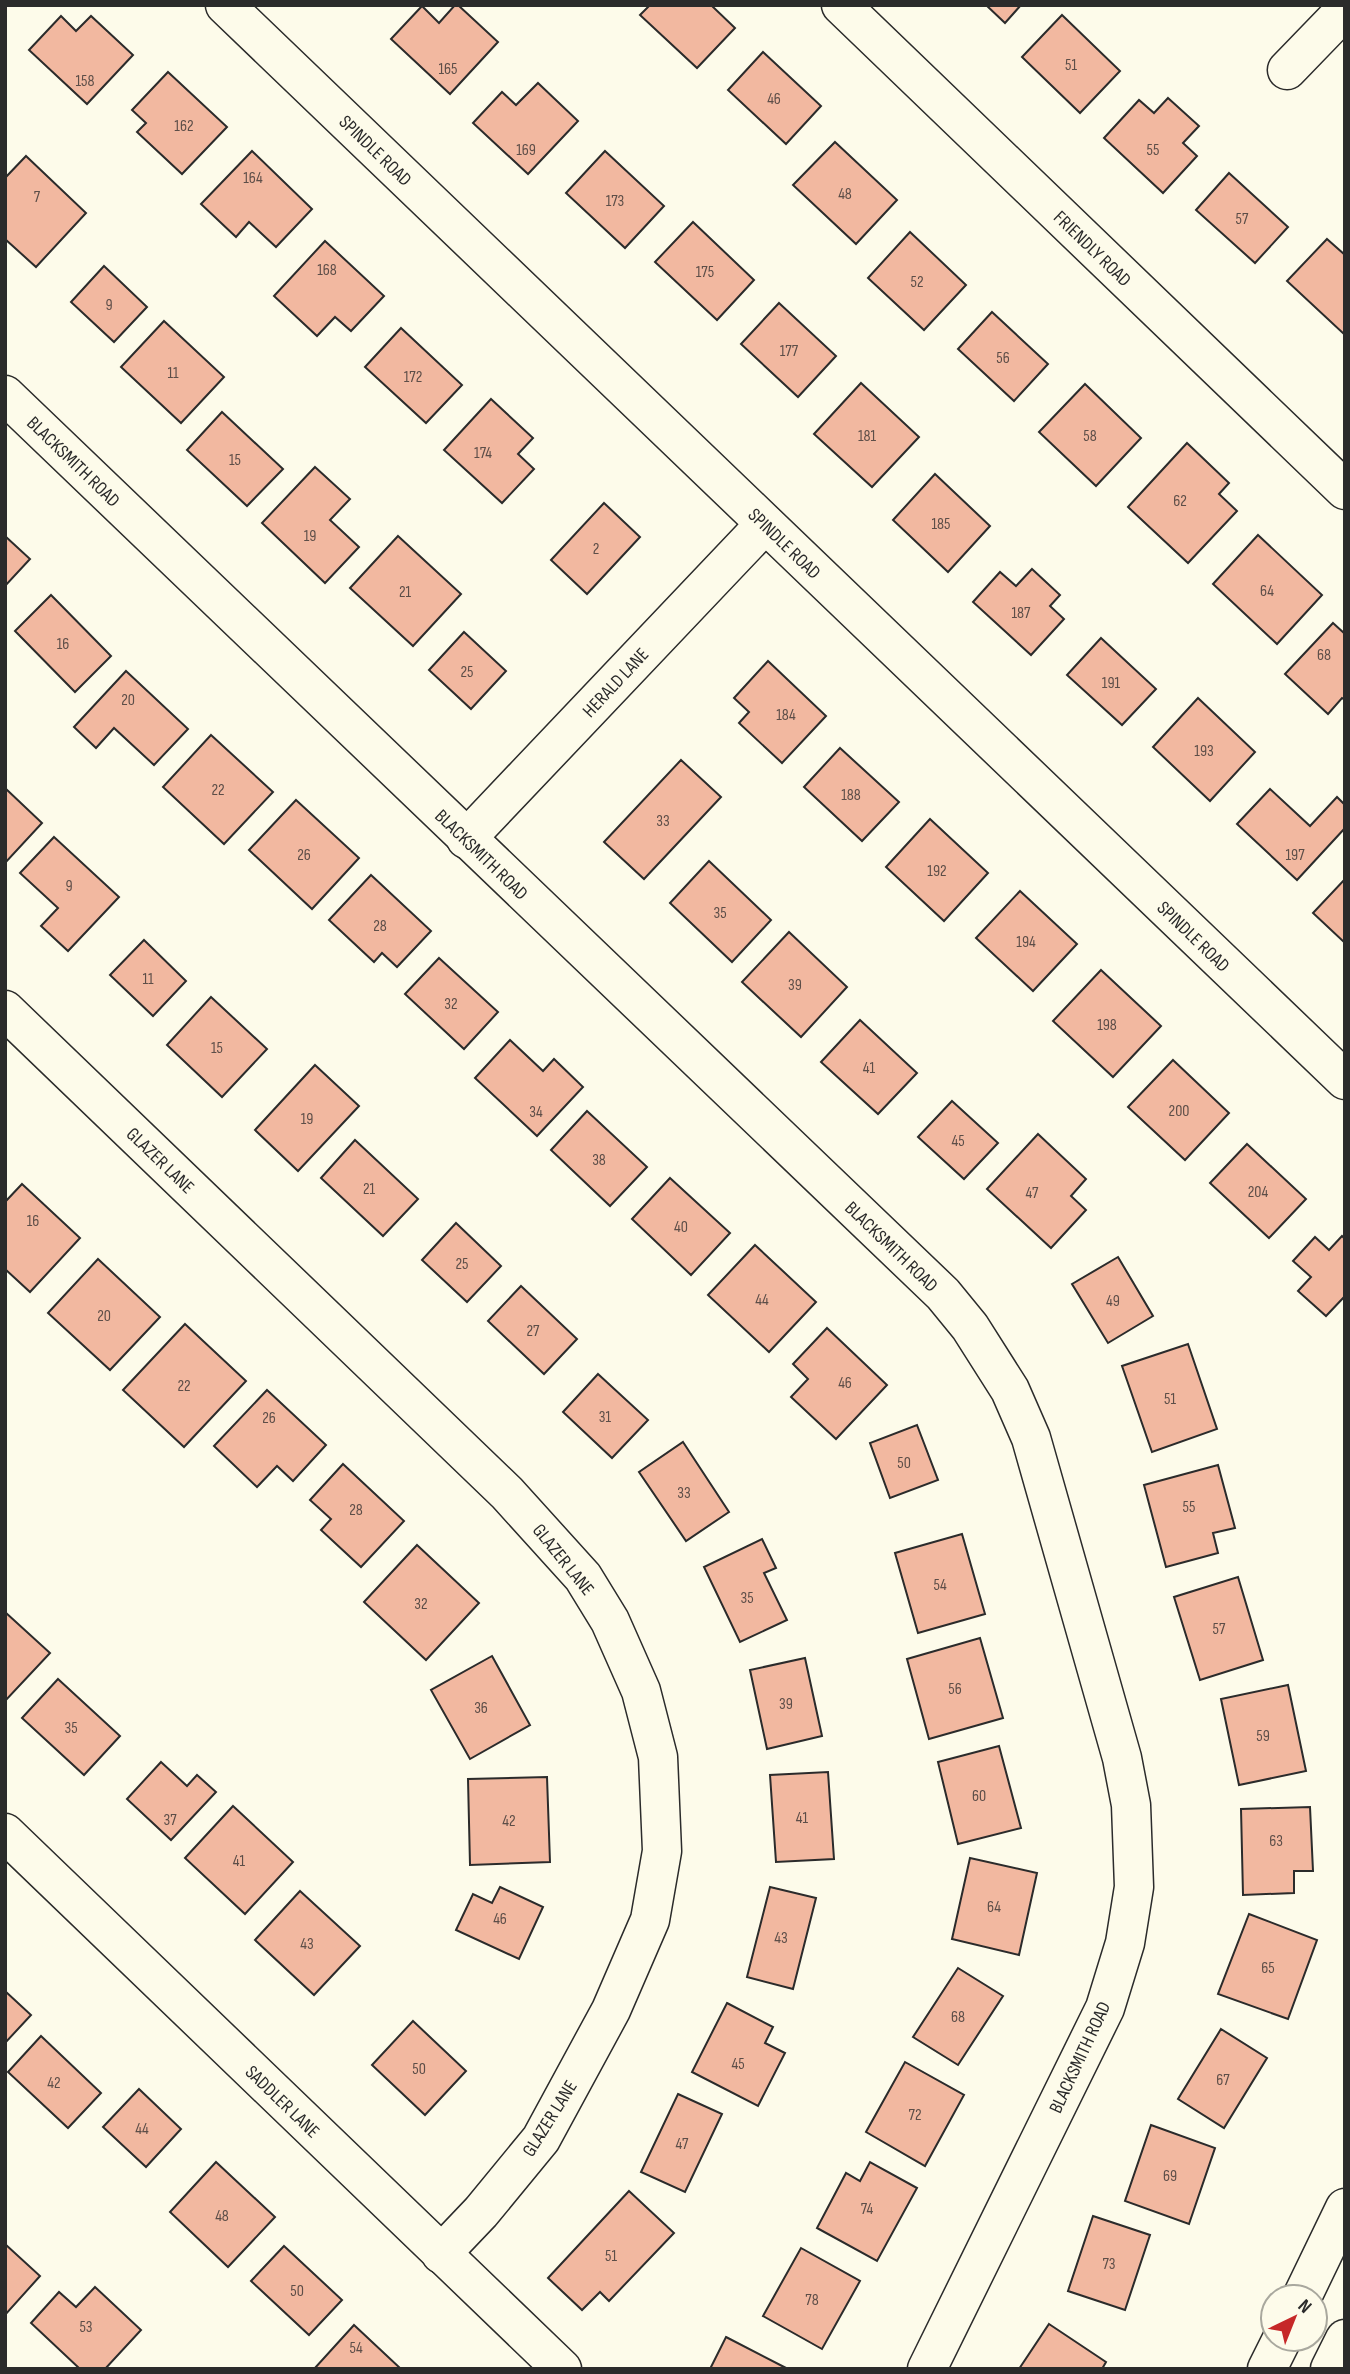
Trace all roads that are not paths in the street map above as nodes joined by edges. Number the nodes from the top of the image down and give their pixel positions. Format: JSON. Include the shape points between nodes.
{"nodes":[{"id":1,"x":225,"y":5,"type":"edge"},
{"id":2,"x":841,"y":5,"type":"edge"},
{"id":3,"x":1345,"y":10,"type":"edge"},
{"id":4,"x":1287,"y":70,"type":"dead end"},
{"id":5,"x":5,"y":395,"type":"edge"},
{"id":6,"x":1345,"y":490,"type":"edge"},
{"id":7,"x":765,"y":524,"type":"junction"},
{"id":8,"x":466,"y":839,"type":"junction"},
{"id":9,"x":5,"y":1010,"type":"edge"},
{"id":10,"x":1345,"y":1080,"type":"edge"},
{"id":11,"x":5,"y":1833,"type":"edge"},
{"id":12,"x":1345,"y":2208,"type":"edge"},
{"id":13,"x":441,"y":2254,"type":"junction"},
{"id":14,"x":1309,"y":2283,"type":"edge"},
{"id":15,"x":1345,"y":2339,"type":"edge"},
{"id":16,"x":1275,"y":2353,"type":"edge"},
{"id":17,"x":562,"y":2369,"type":"edge"},
{"id":18,"x":927,"y":2369,"type":"edge"},
{"id":19,"x":1267,"y":2369,"type":"edge"},
{"id":20,"x":1330,"y":2369,"type":"edge"}],
"edges":[{"from":1,"to":7,"type":"street","name":"SPINDLE ROAD"},
{"from":2,"to":6,"type":"street","name":"FRIENDLY ROAD"},
{"from":3,"to":4,"type":"street"},
{"from":5,"to":8,"type":"street","name":"BLACKSMITH ROAD"},
{"from":7,"to":8,"type":"street","name":"HERALD LANE"},
{"from":7,"to":10,"type":"street","name":"SPINDLE ROAD"},
{"from":8,"to":18,"type":"street","name":"BLACKSMITH ROAD","via":[[943,1294],[1010,1390],[1031,1438],[1122,1758],[1131,1805],[1134,1887],[1125,1943],[1105,2008]]},
{"from":9,"to":13,"type":"street","name":"GLAZER LANE","via":[[507,1493],[583,1577],[610,1621],[641,1692],[658,1757],[662,1850],[650,1920],[611,2010],[541,2139]]},
{"from":11,"to":13,"type":"street","name":"SADDLER LANE"},
{"from":12,"to":14,"type":"street"},
{"from":13,"to":17,"type":"street","name":"SADDLER LANE"},
{"from":15,"to":20,"type":"street"},
{"from":16,"to":19,"type":"street"}]}
